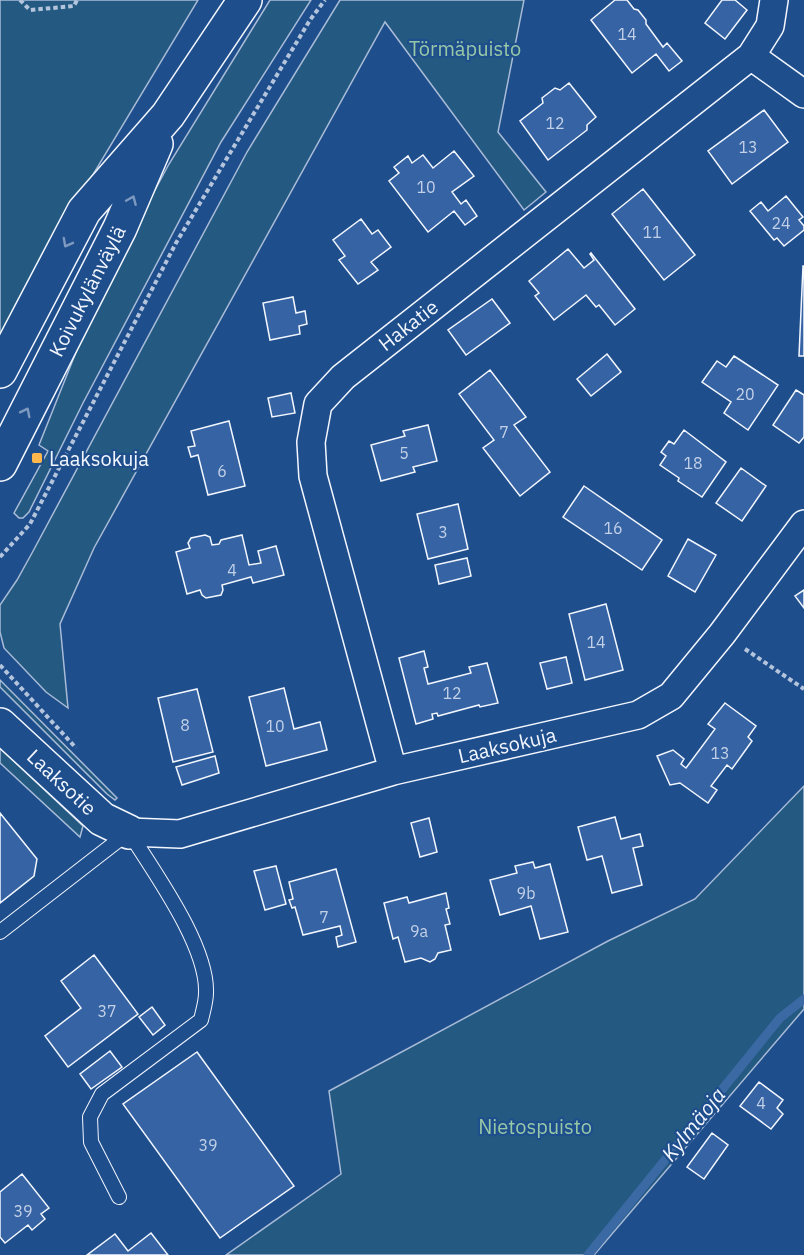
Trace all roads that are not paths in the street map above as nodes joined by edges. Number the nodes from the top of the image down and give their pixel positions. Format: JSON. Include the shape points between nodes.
{"nodes":[{"id":1,"x":245,"y":0,"type":"edge"},
{"id":2,"x":774,"y":0,"type":"edge"},
{"id":3,"x":751,"y":56,"type":"junction"},
{"id":4,"x":804,"y":94,"type":"edge"},
{"id":5,"x":168,"y":115,"type":"junction"},
{"id":6,"x":0,"y":370,"type":"edge"},
{"id":7,"x":0,"y":464,"type":"edge"},
{"id":8,"x":804,"y":524,"type":"edge"},
{"id":9,"x":0,"y":725,"type":"edge"},
{"id":10,"x":393,"y":771,"type":"junction"},
{"id":11,"x":129,"y":832,"type":"junction"},
{"id":12,"x":0,"y":932,"type":"edge"},
{"id":13,"x":119,"y":1197,"type":"dead end"}],
"edges":[{"from":1,"to":5,"type":"main road","name":"Koivukylänväylä"},
{"from":2,"to":3,"type":"street","name":"Hakatie","via":[[770,26]]},
{"from":3,"to":4,"type":"street"},
{"from":3,"to":10,"type":"street","name":"Hakatie","via":[[343,376],[318,404],[311,442],[313,476]]},
{"from":5,"to":6,"type":"main road","name":"Koivukylänväylä","one_way":true,"via":[[84,211]]},
{"from":7,"to":5,"type":"main road","name":"Koivukylänväylä","one_way":true,"via":[[120,228]]},
{"from":8,"to":10,"type":"street","name":"Laaksokuja","via":[[671,696],[638,715]]},
{"from":9,"to":11,"type":"main road","name":"Laaksotie","via":[[102,819]]},
{"from":10,"to":11,"type":"street","name":"Laaksokuja","via":[[180,834]]},
{"from":11,"to":12,"type":"lane"},
{"from":11,"to":13,"type":"lane","via":[[180,913],[202,963],[206,992],[201,1020],[102,1094],[90,1117],[91,1142]]}]}
